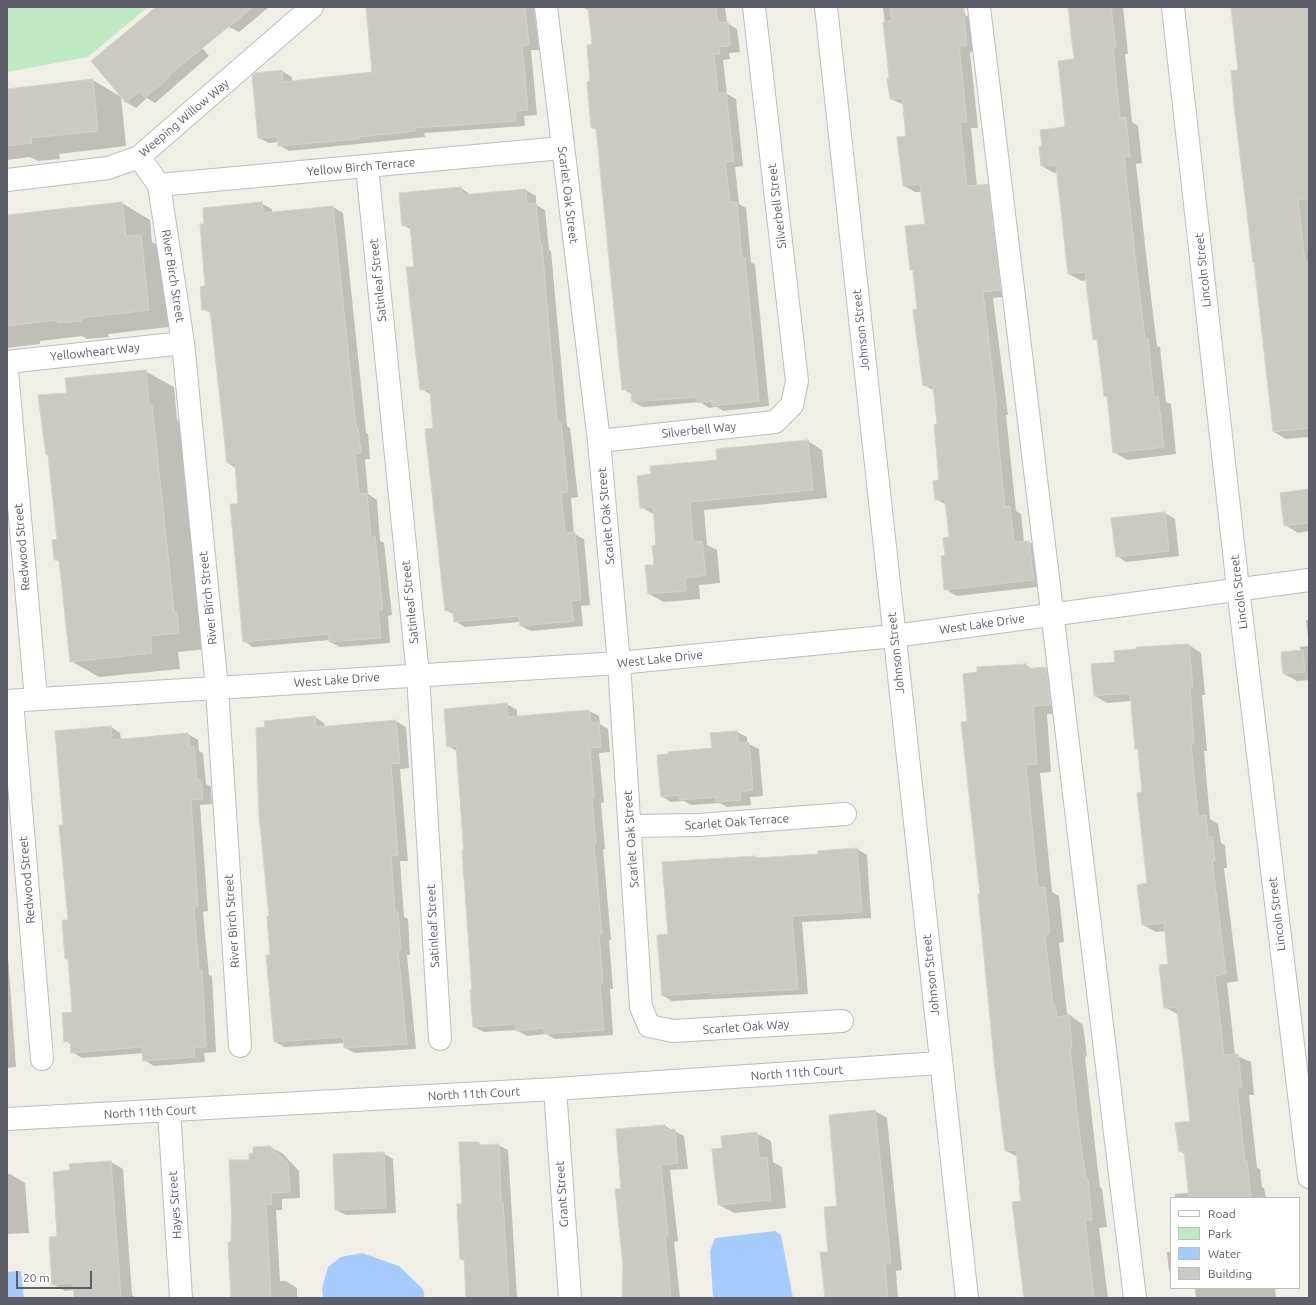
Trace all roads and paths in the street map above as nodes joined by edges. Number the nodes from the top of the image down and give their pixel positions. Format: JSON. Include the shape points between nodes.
{"nodes":[{"id":1,"x":312,"y":7,"type":"edge"},
{"id":2,"x":546,"y":7,"type":"edge"},
{"id":3,"x":754,"y":7,"type":"edge"},
{"id":4,"x":826,"y":7,"type":"edge"},
{"id":5,"x":979,"y":7,"type":"edge"},
{"id":6,"x":1173,"y":7,"type":"edge"},
{"id":7,"x":562,"y":148,"type":"junction"},
{"id":8,"x":139,"y":157,"type":"junction"},
{"id":9,"x":367,"y":167,"type":"junction"},
{"id":10,"x":7,"y":180,"type":"edge"},
{"id":11,"x":159,"y":185,"type":"junction"},
{"id":12,"x":183,"y":343,"type":"junction"},
{"id":13,"x":7,"y":362,"type":"edge"},
{"id":14,"x":7,"y":371,"type":"edge"},
{"id":15,"x":792,"y":405,"type":"joint"},
{"id":16,"x":599,"y":441,"type":"junction"},
{"id":17,"x":1309,"y":580,"type":"edge"},
{"id":18,"x":1238,"y":588,"type":"junction"},
{"id":19,"x":1053,"y":614,"type":"junction"},
{"id":20,"x":894,"y":636,"type":"junction"},
{"id":21,"x":618,"y":663,"type":"junction"},
{"id":22,"x":418,"y":675,"type":"junction"},
{"id":23,"x":217,"y":688,"type":"junction"},
{"id":24,"x":36,"y":699,"type":"junction"},
{"id":25,"x":10,"y":701,"type":"edge"},
{"id":26,"x":844,"y":814,"type":"dead end"},
{"id":27,"x":630,"y":826,"type":"junction"},
{"id":28,"x":842,"y":1021,"type":"dead end"},
{"id":29,"x":649,"y":1026,"type":"joint"},
{"id":30,"x":440,"y":1039,"type":"dead end"},
{"id":31,"x":240,"y":1046,"type":"dead end"},
{"id":32,"x":42,"y":1059,"type":"dead end"},
{"id":33,"x":940,"y":1063,"type":"junction"},
{"id":34,"x":555,"y":1089,"type":"junction"},
{"id":35,"x":169,"y":1111,"type":"junction"},
{"id":36,"x":7,"y":1119,"type":"edge"},
{"id":37,"x":1309,"y":1177,"type":"edge"},
{"id":38,"x":181,"y":1298,"type":"edge"},
{"id":39,"x":570,"y":1298,"type":"edge"},
{"id":40,"x":967,"y":1298,"type":"edge"},
{"id":41,"x":1135,"y":1298,"type":"edge"}],
"edges":[{"from":1,"to":8,"type":"street","name":"Weeping Willow Way"},
{"from":2,"to":7,"type":"street","name":"Scarlet Oak Street"},
{"from":3,"to":15,"type":"street","name":"Silverbell Street","via":[[798,381]]},
{"from":4,"to":20,"type":"street","name":"Johnson Street"},
{"from":5,"to":19,"type":"street"},
{"from":6,"to":18,"type":"street","name":"Lincoln Street"},
{"from":7,"to":9,"type":"street","name":"Yellow Birch Terrace"},
{"from":7,"to":16,"type":"street","name":"Scarlet Oak Street"},
{"from":8,"to":10,"type":"street","name":"Weeping Willow Way","via":[[108,168]]},
{"from":8,"to":11,"type":"street","name":"River Birch Street"},
{"from":9,"to":11,"type":"street","name":"Yellow Birch Terrace"},
{"from":9,"to":22,"type":"street","name":"Satinleaf Street"},
{"from":11,"to":12,"type":"street","name":"River Birch Street"},
{"from":12,"to":13,"type":"street","name":"Yellowheart Way"},
{"from":12,"to":23,"type":"street","name":"River Birch Street"},
{"from":14,"to":24,"type":"street","name":"Redwood Street"},
{"from":15,"to":16,"type":"street","name":"Silverbell Way","via":[[775,422]]},
{"from":16,"to":21,"type":"street","name":"Scarlet Oak Street"},
{"from":17,"to":18,"type":"street","name":"West Lake Drive"},
{"from":18,"to":19,"type":"street","name":"West Lake Drive"},
{"from":18,"to":37,"type":"street","name":"Lincoln Street"},
{"from":19,"to":20,"type":"street","name":"West Lake Drive"},
{"from":19,"to":41,"type":"street"},
{"from":20,"to":21,"type":"street","name":"West Lake Drive"},
{"from":20,"to":33,"type":"street","name":"Johnson Street"},
{"from":21,"to":22,"type":"street","name":"West Lake Drive"},
{"from":21,"to":27,"type":"street","name":"Scarlet Oak Street"},
{"from":22,"to":23,"type":"street","name":"West Lake Drive"},
{"from":22,"to":30,"type":"street","name":"Satinleaf Street"},
{"from":23,"to":24,"type":"street","name":"West Lake Drive"},
{"from":23,"to":31,"type":"street","name":"River Birch Street"},
{"from":24,"to":25,"type":"street","name":"West Lake Drive"},
{"from":25,"to":32,"type":"street","name":"Redwood Street"},
{"from":26,"to":27,"type":"street","name":"Scarlet Oak Terrace","via":[[699,825]]},
{"from":27,"to":29,"type":"street","name":"Scarlet Oak Street","via":[[641,1007]]},
{"from":28,"to":29,"type":"street","name":"Scarlet Oak Way","via":[[673,1031]]},
{"from":33,"to":34,"type":"street","name":"North 11th Court"},
{"from":33,"to":40,"type":"street","name":"Johnson Street"},
{"from":34,"to":35,"type":"street","name":"North 11th Court"},
{"from":34,"to":39,"type":"street","name":"Grant Street"},
{"from":35,"to":36,"type":"street","name":"North 11th Court"},
{"from":35,"to":38,"type":"street","name":"Hayes Street"}]}
